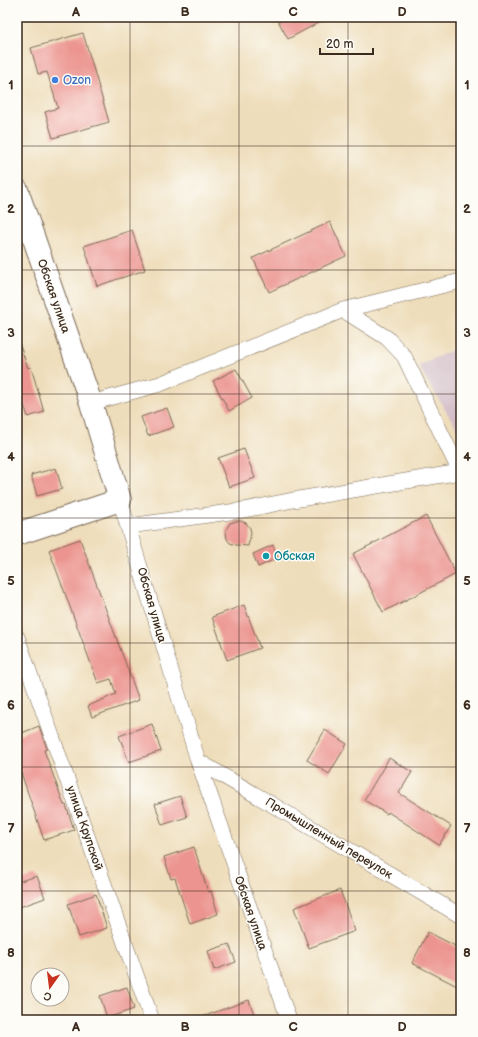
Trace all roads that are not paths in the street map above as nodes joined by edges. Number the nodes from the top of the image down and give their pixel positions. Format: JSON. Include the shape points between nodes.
{"nodes":[{"id":1,"x":17,"y":190,"type":"edge"},
{"id":2,"x":461,"y":281,"type":"edge"},
{"id":3,"x":344,"y":310,"type":"junction"},
{"id":4,"x":91,"y":403,"type":"junction"},
{"id":5,"x":460,"y":473,"type":"edge"},
{"id":6,"x":120,"y":500,"type":"junction"},
{"id":7,"x":129,"y":526,"type":"junction"},
{"id":8,"x":17,"y":534,"type":"edge"},
{"id":9,"x":17,"y":637,"type":"edge"},
{"id":10,"x":198,"y":761,"type":"junction"},
{"id":11,"x":461,"y":916,"type":"edge"},
{"id":12,"x":152,"y":1020,"type":"edge"},
{"id":13,"x":289,"y":1020,"type":"edge"}],
"edges":[{"from":1,"to":4,"type":"street","name":"Обская улица"},
{"from":2,"to":3,"type":"street"},
{"from":3,"to":4,"type":"street","via":[[160,384]]},
{"from":3,"to":5,"type":"street","via":[[387,338],[404,356]]},
{"from":4,"to":6,"type":"street","name":"Обская улица"},
{"from":5,"to":7,"type":"street","via":[[244,510]]},
{"from":6,"to":7,"type":"street","name":"Обская улица"},
{"from":6,"to":8,"type":"street"},
{"from":7,"to":10,"type":"street","name":"Обская улица"},
{"from":9,"to":12,"type":"street","name":"улица Крупской"},
{"from":10,"to":11,"type":"street","name":"Промышленный переулок"},
{"from":10,"to":13,"type":"street","name":"Обская улица"}]}
